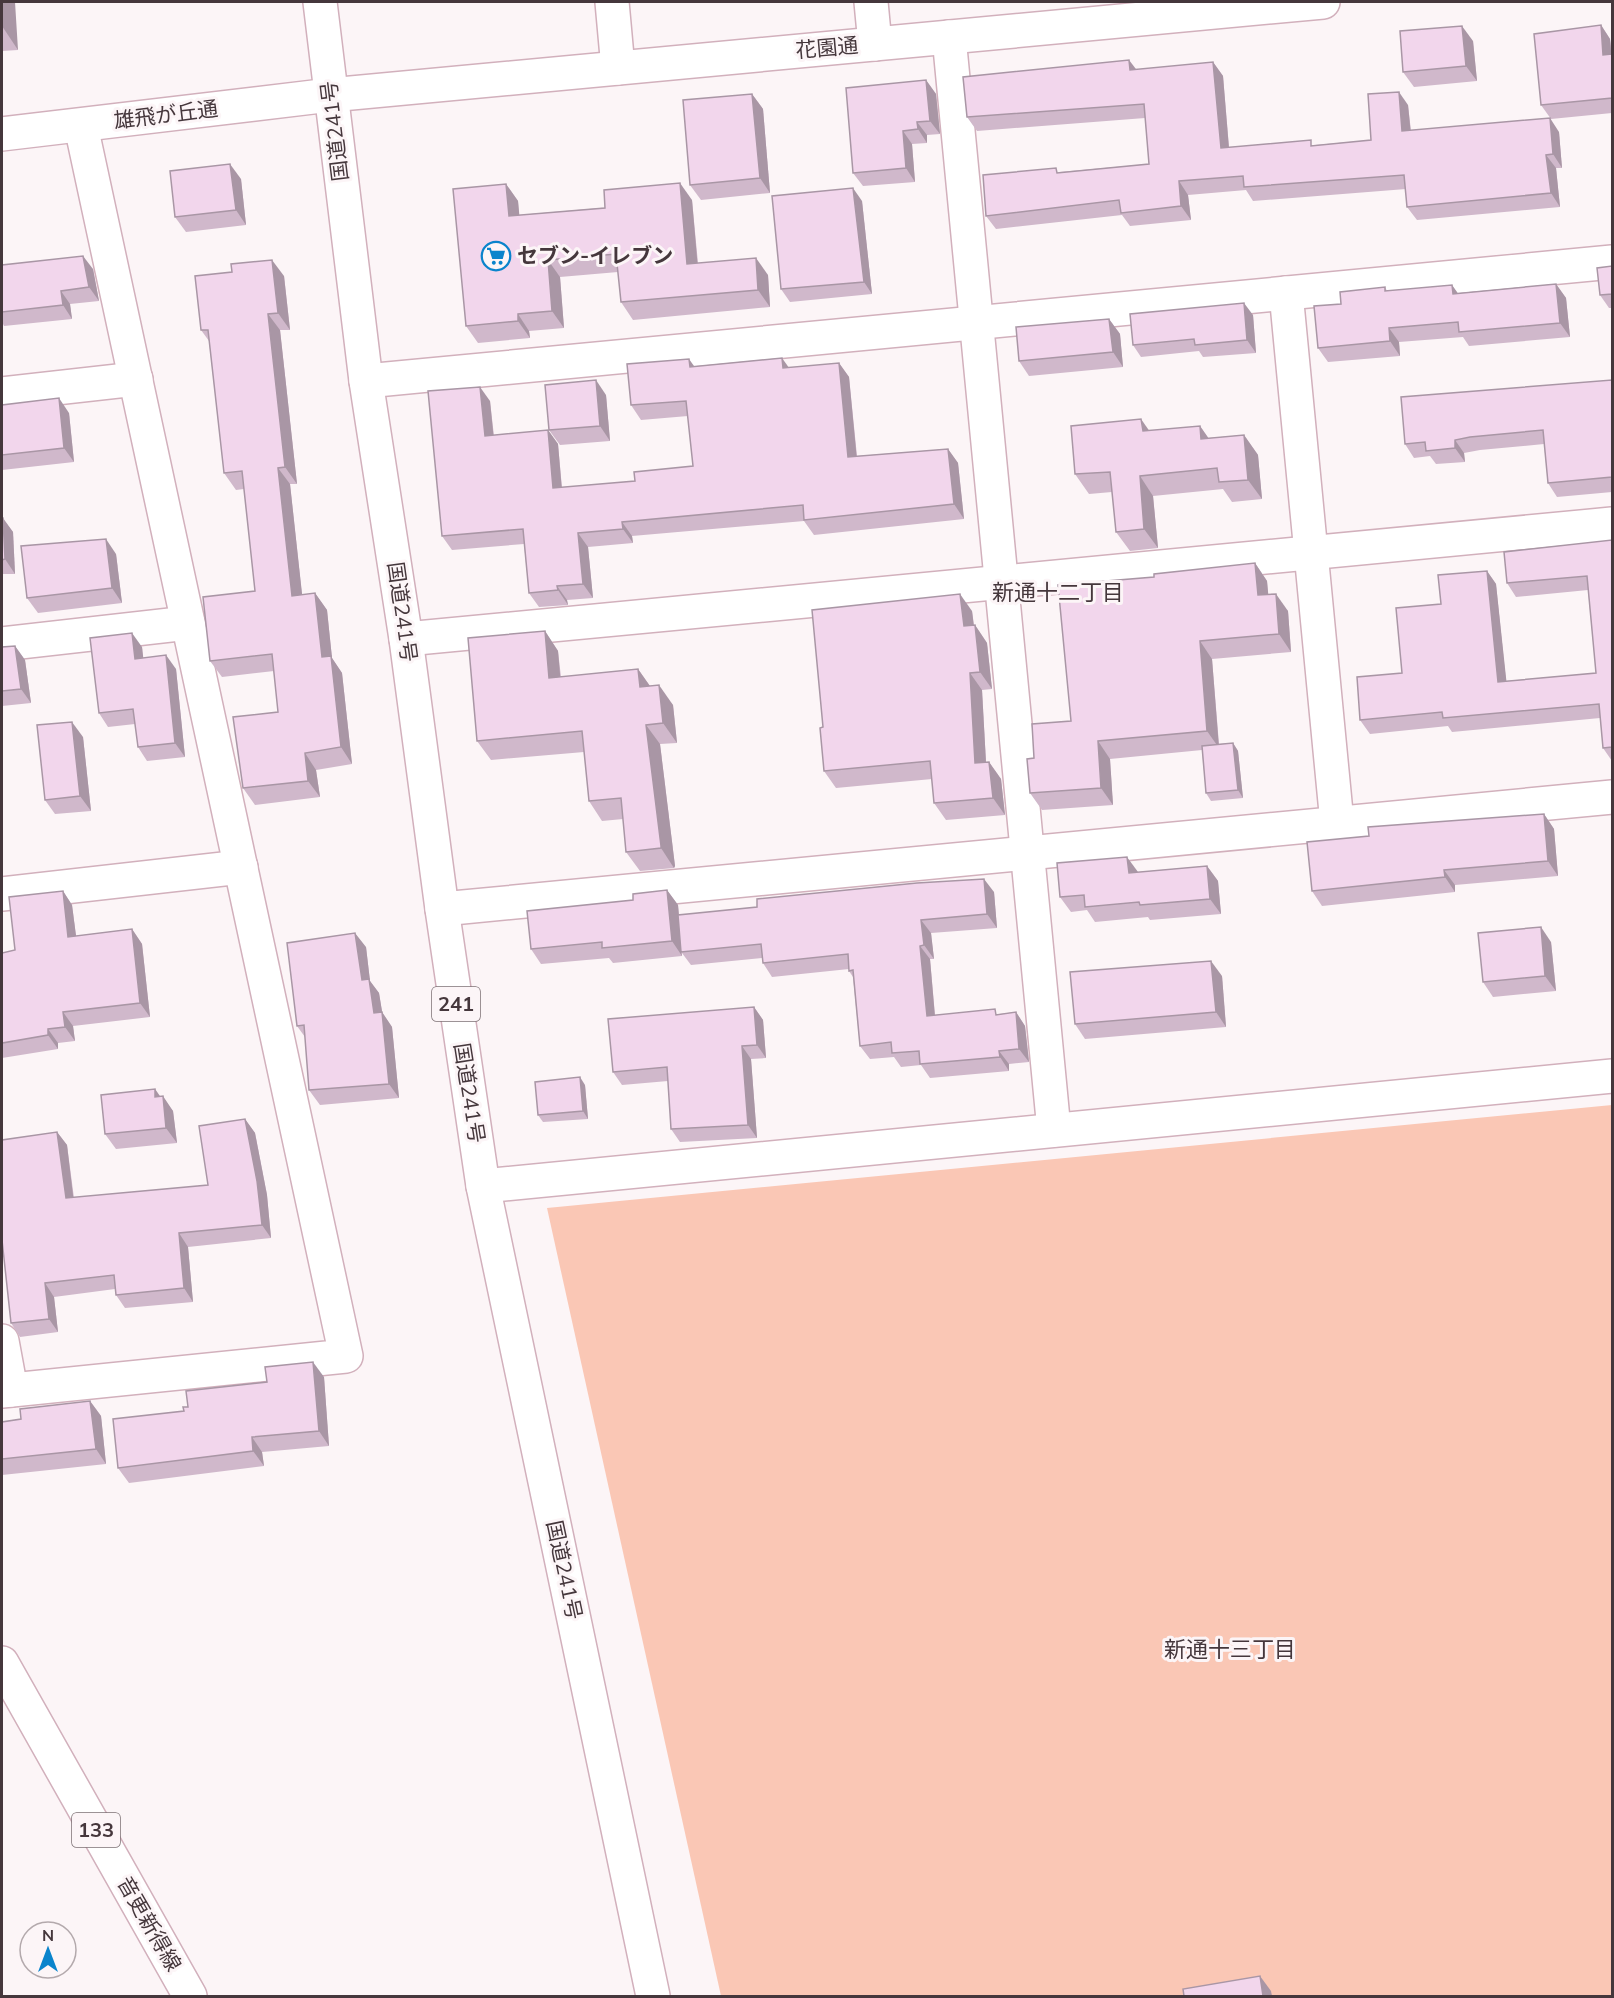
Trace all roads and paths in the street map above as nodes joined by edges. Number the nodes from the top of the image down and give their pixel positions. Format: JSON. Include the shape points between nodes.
{"nodes":[{"id":1,"x":320,"y":2,"type":"edge"},
{"id":2,"x":612,"y":2,"type":"edge"},
{"id":3,"x":871,"y":2,"type":"edge"},
{"id":4,"x":1323,"y":2,"type":"edge"},
{"id":5,"x":1139,"y":10,"type":"edge"},
{"id":6,"x":949,"y":37,"type":"junction"},
{"id":7,"x":875,"y":44,"type":"junction"},
{"id":8,"x":618,"y":68,"type":"junction"},
{"id":9,"x":330,"y":95,"type":"junction"},
{"id":10,"x":81,"y":126,"type":"junction"},
{"id":11,"x":2,"y":134,"type":"edge"},
{"id":12,"x":1612,"y":262,"type":"edge"},
{"id":13,"x":1286,"y":293,"type":"junction"},
{"id":14,"x":976,"y":322,"type":"junction"},
{"id":15,"x":136,"y":379,"type":"junction"},
{"id":16,"x":366,"y":381,"type":"junction"},
{"id":17,"x":2,"y":394,"type":"edge"},
{"id":18,"x":1612,"y":524,"type":"edge"},
{"id":19,"x":1312,"y":552,"type":"junction"},
{"id":20,"x":1001,"y":583,"type":"junction"},
{"id":21,"x":188,"y":623,"type":"junction"},
{"id":22,"x":406,"y":639,"type":"junction"},
{"id":23,"x":2,"y":644,"type":"edge"},
{"id":24,"x":1612,"y":797,"type":"edge"},
{"id":25,"x":1337,"y":824,"type":"junction"},
{"id":26,"x":1027,"y":853,"type":"junction"},
{"id":27,"x":241,"y":867,"type":"junction"},
{"id":28,"x":2,"y":894,"type":"edge"},
{"id":29,"x":441,"y":909,"type":"junction"},
{"id":30,"x":1612,"y":1076,"type":"edge"},
{"id":31,"x":1054,"y":1130,"type":"junction"},
{"id":32,"x":483,"y":1186,"type":"junction"},
{"id":33,"x":2,"y":1341,"type":"edge"},
{"id":34,"x":6,"y":1390,"type":"edge"},
{"id":35,"x":2,"y":1663,"type":"edge"},
{"id":36,"x":190,"y":1996,"type":"edge"},
{"id":37,"x":653,"y":1996,"type":"edge"}],
"edges":[{"from":1,"to":9,"type":"main road","name":"国道241号","number":"241"},
{"from":2,"to":8,"type":"main road"},
{"from":3,"to":7,"type":"main road"},
{"from":4,"to":5,"type":"main road","name":"花園通"},
{"from":5,"to":6,"type":"main road","name":"花園通"},
{"from":6,"to":7,"type":"main road","name":"花園通"},
{"from":6,"to":14,"type":"main road"},
{"from":7,"to":8,"type":"main road","name":"花園通"},
{"from":8,"to":9,"type":"main road","name":"花園通"},
{"from":9,"to":10,"type":"main road","name":"雄飛が丘通"},
{"from":9,"to":16,"type":"main road","name":"国道241号","number":"241"},
{"from":10,"to":11,"type":"main road","name":"雄飛が丘通"},
{"from":10,"to":15,"type":"main road"},
{"from":12,"to":13,"type":"main road"},
{"from":13,"to":14,"type":"main road"},
{"from":13,"to":19,"type":"main road"},
{"from":14,"to":16,"type":"main road"},
{"from":14,"to":20,"type":"main road"},
{"from":15,"to":17,"type":"main road"},
{"from":15,"to":21,"type":"main road"},
{"from":16,"to":22,"type":"main road","name":"国道241号","number":"241"},
{"from":18,"to":19,"type":"main road"},
{"from":19,"to":20,"type":"main road"},
{"from":19,"to":25,"type":"main road"},
{"from":20,"to":22,"type":"main road"},
{"from":20,"to":26,"type":"main road"},
{"from":21,"to":23,"type":"main road"},
{"from":21,"to":27,"type":"main road"},
{"from":22,"to":29,"type":"main road","name":"国道241号","number":"241"},
{"from":24,"to":25,"type":"main road"},
{"from":25,"to":26,"type":"main road"},
{"from":26,"to":29,"type":"main road"},
{"from":26,"to":31,"type":"main road"},
{"from":27,"to":28,"type":"main road"},
{"from":27,"to":34,"type":"main road","via":[[346,1356]]},
{"from":29,"to":32,"type":"main road","name":"国道241号","number":"241"},
{"from":30,"to":31,"type":"main road"},
{"from":31,"to":32,"type":"main road"},
{"from":32,"to":37,"type":"main road","name":"国道241号","number":"241"},
{"from":33,"to":34,"type":"main road"},
{"from":35,"to":36,"type":"main road","name":"音更新得線","number":"133"}]}
